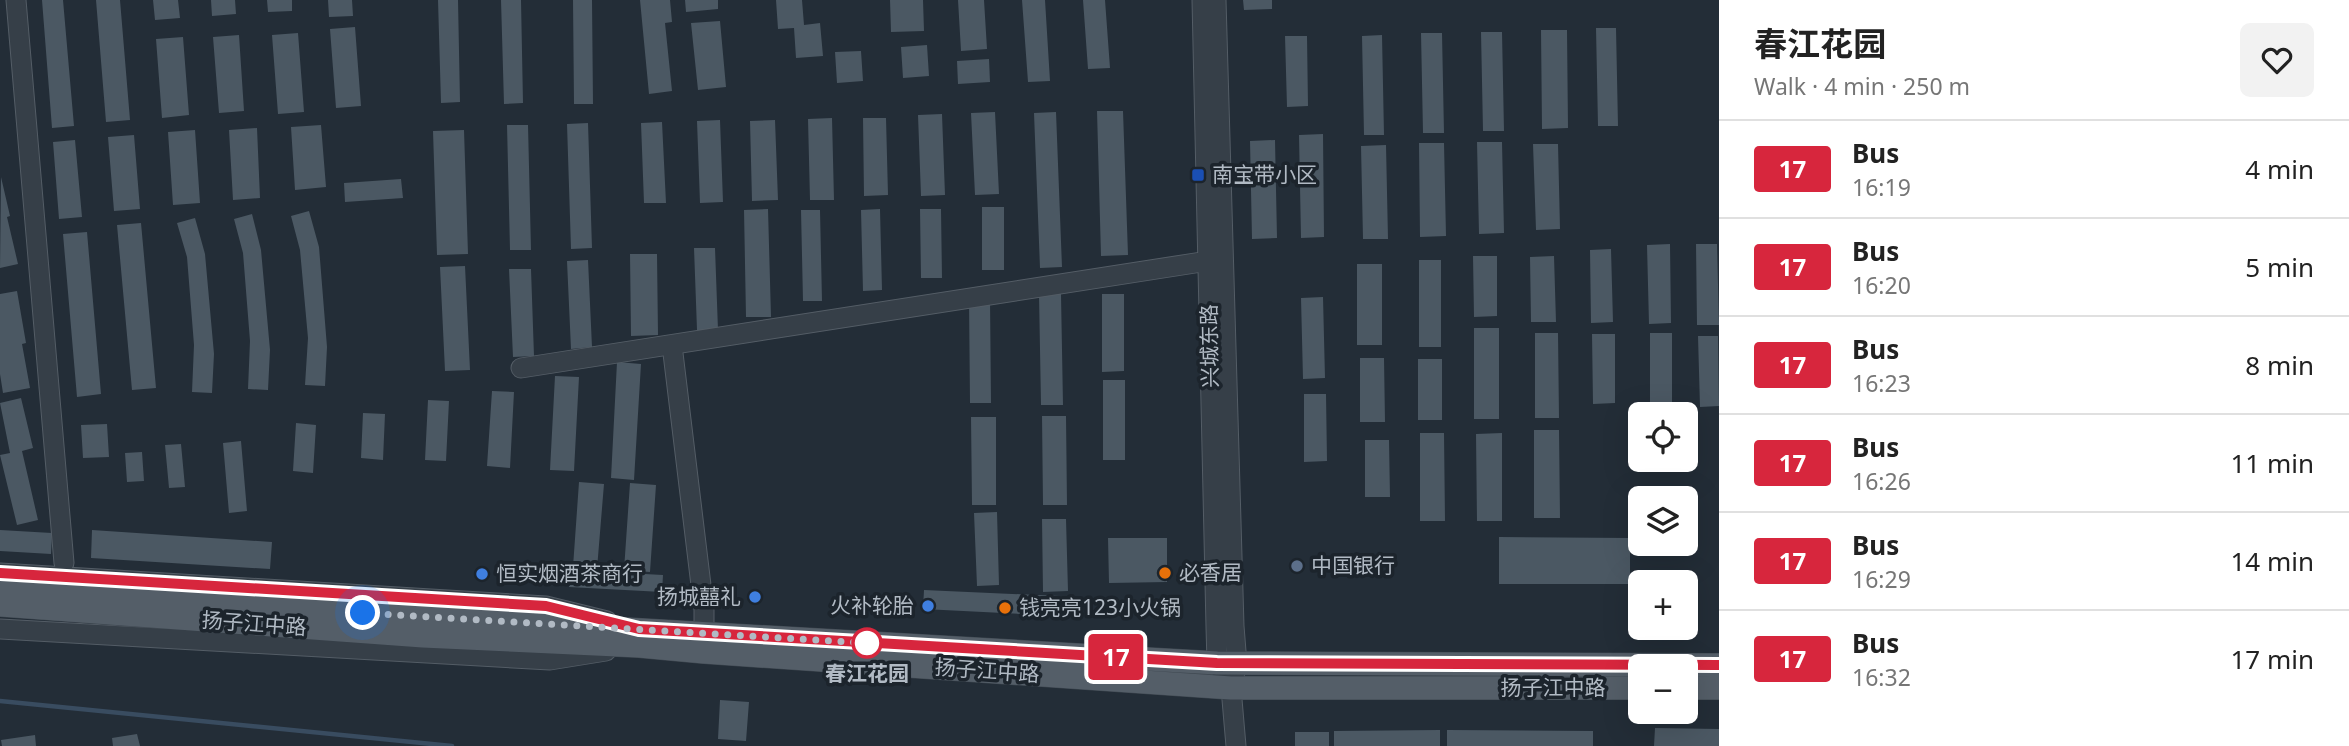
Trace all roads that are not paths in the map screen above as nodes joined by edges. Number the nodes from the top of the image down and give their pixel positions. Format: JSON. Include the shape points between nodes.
{"nodes":[{"id":1,"x":16,"y":0,"type":"edge"},
{"id":2,"x":1202,"y":0,"type":"edge"},
{"id":3,"x":1216,"y":0,"type":"edge"},
{"id":4,"x":1208,"y":261,"type":"junction"},
{"id":5,"x":672,"y":345,"type":"junction"},
{"id":6,"x":522,"y":368,"type":"dead end"},
{"id":7,"x":64,"y":563,"type":"dead end"},
{"id":8,"x":0,"y":573,"type":"edge"},
{"id":9,"x":0,"y":586,"type":"edge"},
{"id":10,"x":0,"y":605,"type":"edge"},
{"id":11,"x":252,"y":614,"type":"junction"},
{"id":12,"x":0,"y":629,"type":"edge"},
{"id":13,"x":639,"y":637,"type":"junction"},
{"id":14,"x":705,"y":643,"type":"junction"},
{"id":15,"x":1227,"y":664,"type":"junction"},
{"id":16,"x":1719,"y":665,"type":"edge"},
{"id":17,"x":1231,"y":688,"type":"junction"},
{"id":18,"x":1628,"y":688,"type":"edge"},
{"id":19,"x":1698,"y":688,"type":"edge"},
{"id":20,"x":1719,"y":688,"type":"edge"},
{"id":21,"x":1236,"y":746,"type":"edge"}],
"edges":[{"from":1,"to":7,"type":"street"},
{"from":2,"to":4,"type":"street","name":"兴城东路"},
{"from":3,"to":15,"type":"street","name":"兴城东路","via":[[1233,613]]},
{"from":4,"to":5,"type":"street"},
{"from":4,"to":15,"type":"street","name":"兴城东路"},
{"from":5,"to":6,"type":"street"},
{"from":5,"to":14,"type":"street"},
{"from":8,"to":13,"type":"street","via":[[546,606]]},
{"from":9,"to":11,"type":"main road","name":"扬子江中路"},
{"from":10,"to":11,"type":"main road","name":"扬子江中路"},
{"from":11,"to":13,"type":"main road","name":"扬子江中路","via":[[418,617]]},
{"from":12,"to":13,"type":"street","via":[[550,660]]},
{"from":13,"to":14,"type":"main road","name":"扬子江中路"},
{"from":14,"to":15,"type":"main road","name":"扬子江中路"},
{"from":14,"to":17,"type":"main road","name":"扬子江中路"},
{"from":15,"to":16,"type":"main road","name":"扬子江中路"},
{"from":15,"to":17,"type":"street","name":"兴城东路"},
{"from":17,"to":18,"type":"main road","name":"扬子江中路"},
{"from":17,"to":21,"type":"street","name":"兴城东路"},
{"from":19,"to":20,"type":"main road"}]}
